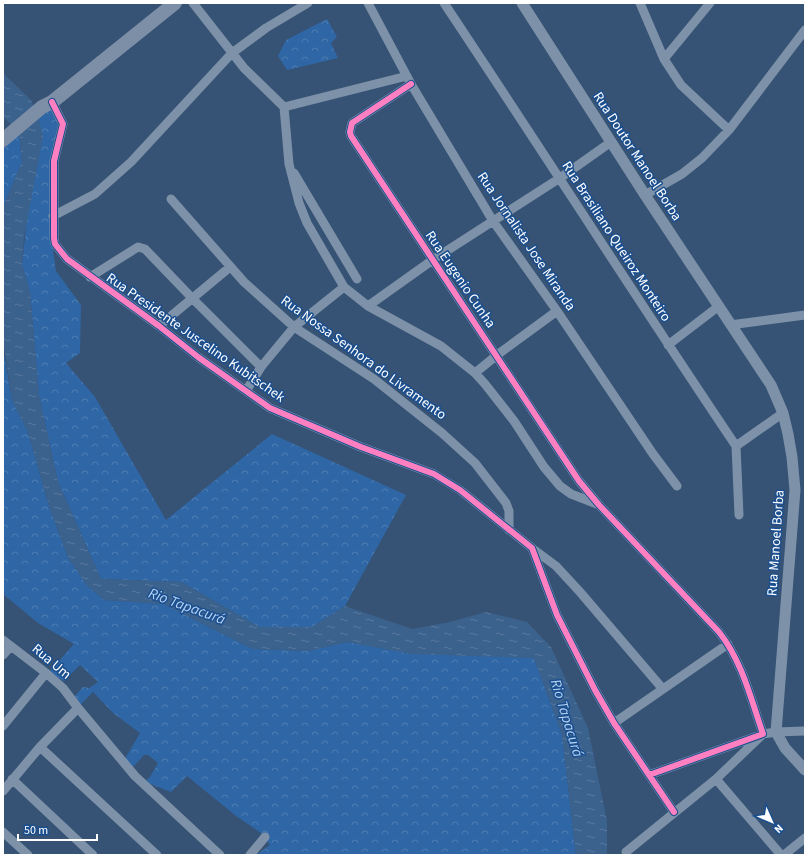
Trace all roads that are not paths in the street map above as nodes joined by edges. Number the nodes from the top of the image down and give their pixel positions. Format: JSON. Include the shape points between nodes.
{"nodes":[{"id":1,"x":162,"y":3,"type":"edge"},
{"id":2,"x":175,"y":3,"type":"edge"},
{"id":3,"x":193,"y":3,"type":"edge"},
{"id":4,"x":308,"y":3,"type":"edge"},
{"id":5,"x":368,"y":3,"type":"edge"},
{"id":6,"x":444,"y":3,"type":"edge"},
{"id":7,"x":522,"y":3,"type":"edge"},
{"id":8,"x":640,"y":3,"type":"edge"},
{"id":9,"x":710,"y":3,"type":"edge"},
{"id":10,"x":805,"y":30,"type":"edge"},
{"id":11,"x":232,"y":53,"type":"junction"},
{"id":12,"x":664,"y":59,"type":"junction"},
{"id":13,"x":409,"y":80,"type":"junction"},
{"id":14,"x":47,"y":104,"type":"junction"},
{"id":15,"x":284,"y":107,"type":"junction"},
{"id":16,"x":729,"y":130,"type":"junction"},
{"id":17,"x":3,"y":140,"type":"edge"},
{"id":18,"x":611,"y":142,"type":"junction"},
{"id":19,"x":289,"y":164,"type":"junction"},
{"id":20,"x":560,"y":178,"type":"junction"},
{"id":21,"x":645,"y":195,"type":"junction"},
{"id":22,"x":170,"y":199,"type":"dead end"},
{"id":23,"x":53,"y":216,"type":"junction"},
{"id":24,"x":493,"y":221,"type":"junction"},
{"id":25,"x":434,"y":259,"type":"junction"},
{"id":26,"x":230,"y":267,"type":"junction"},
{"id":27,"x":90,"y":277,"type":"junction"},
{"id":28,"x":357,"y":279,"type":"dead end"},
{"id":29,"x":344,"y":287,"type":"junction"},
{"id":30,"x":192,"y":298,"type":"junction"},
{"id":31,"x":368,"y":306,"type":"junction"},
{"id":32,"x":719,"y":306,"type":"junction"},
{"id":33,"x":557,"y":311,"type":"junction"},
{"id":34,"x":805,"y":315,"type":"edge"},
{"id":35,"x":730,"y":325,"type":"junction"},
{"id":36,"x":159,"y":326,"type":"junction"},
{"id":37,"x":294,"y":327,"type":"junction"},
{"id":38,"x":668,"y":345,"type":"junction"},
{"id":39,"x":497,"y":355,"type":"junction"},
{"id":40,"x":262,"y":367,"type":"junction"},
{"id":41,"x":475,"y":373,"type":"junction"},
{"id":42,"x":246,"y":391,"type":"junction"},
{"id":43,"x":783,"y":413,"type":"junction"},
{"id":44,"x":736,"y":446,"type":"junction"},
{"id":45,"x":677,"y":486,"type":"dead end"},
{"id":46,"x":599,"y":505,"type":"junction"},
{"id":47,"x":739,"y":515,"type":"dead end"},
{"id":48,"x":509,"y":530,"type":"junction"},
{"id":49,"x":532,"y":548,"type":"junction"},
{"id":50,"x":3,"y":640,"type":"edge"},
{"id":51,"x":728,"y":644,"type":"junction"},
{"id":52,"x":11,"y":646,"type":"junction"},
{"id":53,"x":3,"y":655,"type":"edge"},
{"id":54,"x":46,"y":673,"type":"junction"},
{"id":55,"x":662,"y":688,"type":"junction"},
{"id":56,"x":78,"y":708,"type":"junction"},
{"id":57,"x":614,"y":723,"type":"junction"},
{"id":58,"x":3,"y":726,"type":"edge"},
{"id":59,"x":776,"y":732,"type":"junction"},
{"id":60,"x":805,"y":732,"type":"edge"},
{"id":61,"x":763,"y":734,"type":"junction"},
{"id":62,"x":40,"y":747,"type":"junction"},
{"id":63,"x":805,"y":770,"type":"edge"},
{"id":64,"x":649,"y":775,"type":"junction"},
{"id":65,"x":716,"y":779,"type":"junction"},
{"id":66,"x":12,"y":780,"type":"junction"},
{"id":67,"x":3,"y":791,"type":"edge"},
{"id":68,"x":674,"y":812,"type":"junction"},
{"id":69,"x":3,"y":832,"type":"edge"},
{"id":70,"x":265,"y":837,"type":"dead end"},
{"id":71,"x":805,"y":838,"type":"edge"},
{"id":72,"x":626,"y":852,"type":"dead end"},
{"id":73,"x":28,"y":855,"type":"edge"},
{"id":74,"x":93,"y":855,"type":"edge"},
{"id":75,"x":157,"y":855,"type":"edge"},
{"id":76,"x":220,"y":855,"type":"edge"},
{"id":77,"x":250,"y":855,"type":"edge"},
{"id":78,"x":781,"y":855,"type":"edge"},
{"id":79,"x":784,"y":855,"type":"edge"}],
"edges":[{"from":1,"to":14,"type":"main road","via":[[48,96]]},
{"from":2,"to":14,"type":"main road"},
{"from":3,"to":11,"type":"street"},
{"from":4,"to":11,"type":"street","via":[[266,28]]},
{"from":5,"to":13,"type":"street","name":"Rua Jornalista Jose Miranda"},
{"from":6,"to":20,"type":"street","name":"Rua Brasiliano Queiroz Monteiro"},
{"from":7,"to":18,"type":"street","name":"Rua Doutor Manoel Borba"},
{"from":8,"to":12,"type":"street"},
{"from":9,"to":12,"type":"street"},
{"from":10,"to":16,"type":"street"},
{"from":11,"to":15,"type":"street"},
{"from":11,"to":23,"type":"street","via":[[132,162],[96,194]]},
{"from":12,"to":16,"type":"street","via":[[681,85]]},
{"from":13,"to":15,"type":"street"},
{"from":13,"to":24,"type":"street","name":"Rua Jornalista Jose Miranda"},
{"from":13,"to":25,"type":"street","name":"Rua Eugenio Cunha","via":[[352,123],[350,132]]},
{"from":14,"to":17,"type":"main road"},
{"from":14,"to":23,"type":"street","name":"Rua Presidente Juscelino Kubitschek","via":[[63,124],[54,161]]},
{"from":15,"to":19,"type":"street"},
{"from":16,"to":21,"type":"street","via":[[682,174]]},
{"from":18,"to":20,"type":"street"},
{"from":18,"to":21,"type":"street","name":"Rua Doutor Manoel Borba"},
{"from":19,"to":28,"type":"street"},
{"from":19,"to":29,"type":"street","via":[[307,223]]},
{"from":20,"to":24,"type":"street"},
{"from":20,"to":38,"type":"street","name":"Rua Brasiliano Queiroz Monteiro"},
{"from":21,"to":32,"type":"street","name":"Rua Doutor Manoel Borba"},
{"from":22,"to":26,"type":"street","name":"Rua Nossa Senhora do Livramento"},
{"from":23,"to":27,"type":"street","name":"Rua Presidente Juscelino Kubitschek","via":[[55,244],[67,259]]},
{"from":24,"to":25,"type":"street"},
{"from":24,"to":33,"type":"street","name":"Rua Jornalista Jose Miranda"},
{"from":25,"to":31,"type":"street"},
{"from":25,"to":39,"type":"street","name":"Rua Eugenio Cunha"},
{"from":26,"to":30,"type":"street"},
{"from":26,"to":37,"type":"street","name":"Rua Nossa Senhora do Livramento"},
{"from":27,"to":30,"type":"street","via":[[138,247],[145,249]]},
{"from":27,"to":36,"type":"street","name":"Rua Presidente Juscelino Kubitschek"},
{"from":29,"to":31,"type":"street"},
{"from":29,"to":37,"type":"street"},
{"from":30,"to":36,"type":"street"},
{"from":30,"to":40,"type":"street"},
{"from":31,"to":41,"type":"street","via":[[441,346]]},
{"from":32,"to":35,"type":"street","name":"Rua Doutor Manoel Borba"},
{"from":32,"to":38,"type":"street"},
{"from":33,"to":39,"type":"street"},
{"from":33,"to":45,"type":"street","name":"Rua Jornalista Jose Miranda"},
{"from":34,"to":35,"type":"street"},
{"from":35,"to":43,"type":"street","name":"Rua Manoel Borba","via":[[771,385]]},
{"from":36,"to":42,"type":"street","name":"Rua Presidente Juscelino Kubitschek"},
{"from":37,"to":40,"type":"street"},
{"from":37,"to":48,"type":"street","name":"Rua Nossa Senhora do Livramento","via":[[374,379],[475,463],[506,503],[509,511]]},
{"from":38,"to":44,"type":"street","name":"Rua Brasiliano Queiroz Monteiro"},
{"from":39,"to":41,"type":"street"},
{"from":39,"to":46,"type":"street","name":"Rua Eugenio Cunha","via":[[561,455]]},
{"from":40,"to":42,"type":"street"},
{"from":41,"to":46,"type":"street","via":[[514,421],[544,468],[560,486],[571,494]]},
{"from":42,"to":48,"type":"street","name":"Rua Presidente Juscelino Kubitschek","via":[[270,408],[361,447],[434,474],[460,490]]},
{"from":43,"to":44,"type":"street"},
{"from":43,"to":59,"type":"street","name":"Rua Manoel Borba","via":[[792,457],[795,490]]},
{"from":44,"to":47,"type":"street"},
{"from":46,"to":51,"type":"street","name":"Rua Eugenio Cunha"},
{"from":48,"to":49,"type":"street","name":"Rua Presidente Juscelino Kubitschek"},
{"from":49,"to":55,"type":"street","name":"Rua Presidente Juscelino Kubitschek","via":[[556,566]]},
{"from":49,"to":57,"type":"street","via":[[557,615]]},
{"from":50,"to":52,"type":"street","name":"Rua Um"},
{"from":51,"to":55,"type":"street"},
{"from":51,"to":61,"type":"street","name":"Rua Eugenio Cunha","via":[[736,658]]},
{"from":52,"to":53,"type":"street"},
{"from":52,"to":54,"type":"street","name":"Rua Um"},
{"from":54,"to":56,"type":"street","name":"Rua Um","via":[[63,688]]},
{"from":54,"to":58,"type":"street"},
{"from":55,"to":57,"type":"street"},
{"from":56,"to":62,"type":"street"},
{"from":56,"to":76,"type":"street","name":"Rua Um","via":[[135,776]]},
{"from":57,"to":64,"type":"street"},
{"from":59,"to":60,"type":"street"},
{"from":59,"to":61,"type":"street"},
{"from":59,"to":63,"type":"street","via":[[785,748]]},
{"from":61,"to":64,"type":"street"},
{"from":61,"to":65,"type":"street"},
{"from":62,"to":66,"type":"street"},
{"from":62,"to":75,"type":"street"},
{"from":64,"to":68,"type":"street"},
{"from":65,"to":68,"type":"street"},
{"from":65,"to":78,"type":"street"},
{"from":66,"to":67,"type":"street"},
{"from":66,"to":74,"type":"street"},
{"from":68,"to":72,"type":"street"},
{"from":69,"to":73,"type":"street"},
{"from":70,"to":77,"type":"street"},
{"from":71,"to":79,"type":"street"}]}
